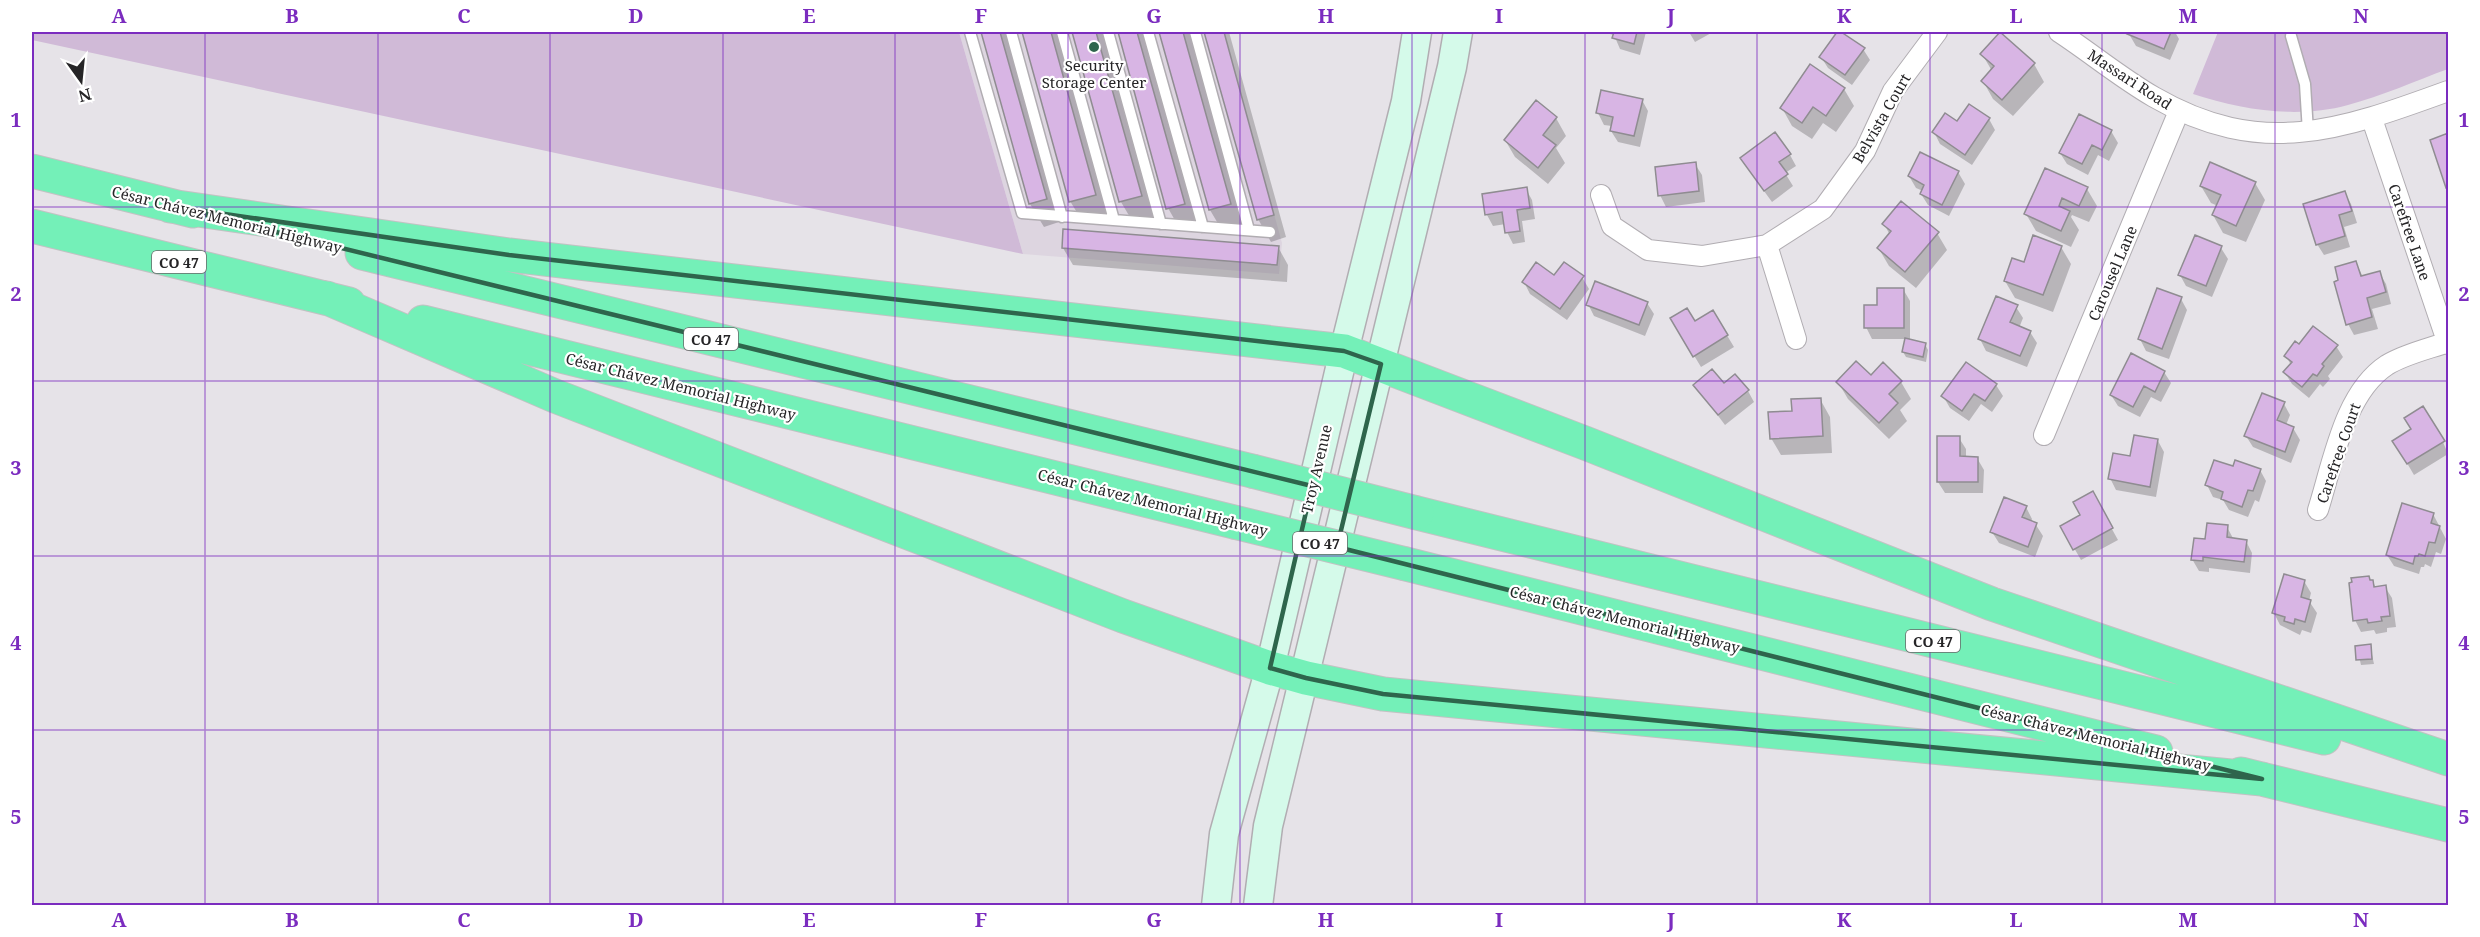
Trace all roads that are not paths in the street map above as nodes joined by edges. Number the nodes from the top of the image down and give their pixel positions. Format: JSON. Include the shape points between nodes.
{"nodes":[{"id":1,"x":970,"y":32,"type":"edge"},
{"id":2,"x":1011,"y":32,"type":"edge"},
{"id":3,"x":1062,"y":32,"type":"edge"},
{"id":4,"x":1107,"y":32,"type":"edge"},
{"id":5,"x":1148,"y":32,"type":"edge"},
{"id":6,"x":1195,"y":32,"type":"edge"},
{"id":7,"x":1417,"y":32,"type":"edge"},
{"id":8,"x":1458,"y":32,"type":"edge"},
{"id":9,"x":1937,"y":32,"type":"edge"},
{"id":10,"x":2067,"y":34,"type":"edge"},
{"id":11,"x":2291,"y":36,"type":"dead end"},
{"id":12,"x":2448,"y":91,"type":"edge"},
{"id":13,"x":2179,"y":111,"type":"junction"},
{"id":14,"x":2372,"y":119,"type":"junction"},
{"id":15,"x":2308,"y":132,"type":"junction"},
{"id":16,"x":32,"y":171,"type":"edge"},
{"id":17,"x":1602,"y":195,"type":"dead end"},
{"id":18,"x":170,"y":206,"type":"junction"},
{"id":19,"x":1062,"y":216,"type":"junction"},
{"id":20,"x":1114,"y":220,"type":"junction"},
{"id":21,"x":1161,"y":224,"type":"junction"},
{"id":22,"x":32,"y":226,"type":"edge"},
{"id":23,"x":1203,"y":227,"type":"junction"},
{"id":24,"x":1249,"y":231,"type":"junction"},
{"id":25,"x":1270,"y":232,"type":"dead end"},
{"id":26,"x":1767,"y":245,"type":"junction"},
{"id":27,"x":327,"y":298,"type":"junction"},
{"id":28,"x":1796,"y":339,"type":"dead end"},
{"id":29,"x":2448,"y":343,"type":"edge"},
{"id":30,"x":1344,"y":351,"type":"junction"},
{"id":31,"x":1381,"y":364,"type":"junction"},
{"id":32,"x":2044,"y":435,"type":"dead end"},
{"id":33,"x":2318,"y":510,"type":"dead end"},
{"id":34,"x":1270,"y":668,"type":"junction"},
{"id":35,"x":1306,"y":678,"type":"junction"},
{"id":36,"x":2448,"y":759,"type":"edge"},
{"id":37,"x":2448,"y":769,"type":"edge"},
{"id":38,"x":2262,"y":779,"type":"junction"},
{"id":39,"x":2448,"y":825,"type":"edge"},
{"id":40,"x":1216,"y":906,"type":"edge"},
{"id":41,"x":1258,"y":906,"type":"edge"}],
"edges":[{"from":1,"to":19,"type":"lane","via":[[1022,213]]},
{"from":2,"to":19,"type":"lane"},
{"from":3,"to":20,"type":"lane"},
{"from":4,"to":21,"type":"lane"},
{"from":5,"to":23,"type":"lane"},
{"from":6,"to":24,"type":"lane"},
{"from":7,"to":30,"type":"main road","name":"Troy Avenue","via":[[1406,100]]},
{"from":8,"to":31,"type":"main road"},
{"from":9,"to":26,"type":"street","name":"Belvista Court","via":[[1893,92],[1865,151],[1823,209]]},
{"from":10,"to":13,"type":"street","name":"Massari Road"},
{"from":11,"to":15,"type":"lane","via":[[2306,84]]},
{"from":12,"to":14,"type":"street","name":"Massari Road"},
{"from":13,"to":15,"type":"street","name":"Massari Road","via":[[2252,131]]},
{"from":13,"to":32,"type":"street","name":"Carousel Lane"},
{"from":14,"to":15,"type":"street","name":"Massari Road"},
{"from":14,"to":29,"type":"street","name":"Carefree Lane"},
{"from":16,"to":18,"type":"highway","name":"César Chávez Memorial Highway","number":"CO 47"},
{"from":17,"to":26,"type":"street","name":"Belvista Court","via":[[1612,226],[1648,250],[1702,256]]},
{"from":18,"to":30,"type":"highway","via":[[509,255]]},
{"from":18,"to":37,"type":"highway","name":"César Chávez Memorial Highway","number":"CO 47","bridge":true},
{"from":19,"to":20,"type":"lane"},
{"from":20,"to":21,"type":"lane"},
{"from":21,"to":23,"type":"lane"},
{"from":22,"to":27,"type":"highway","name":"César Chávez Memorial Highway","number":"CO 47"},
{"from":23,"to":24,"type":"lane"},
{"from":24,"to":25,"type":"lane"},
{"from":26,"to":28,"type":"street"},
{"from":27,"to":34,"type":"highway","via":[[578,405],[1123,616]]},
{"from":27,"to":38,"type":"highway","name":"César Chávez Memorial Highway","number":"CO 47","bridge":true},
{"from":29,"to":33,"type":"street","name":"Carefree Court","via":[[2387,365],[2366,383],[2346,421]]},
{"from":30,"to":31,"type":"highway"},
{"from":30,"to":34,"type":"main road","name":"Troy Avenue"},
{"from":31,"to":35,"type":"main road"},
{"from":31,"to":36,"type":"highway","via":[[1992,604]]},
{"from":34,"to":35,"type":"highway"},
{"from":34,"to":40,"type":"main road","name":"Troy Avenue","via":[[1224,834]]},
{"from":35,"to":38,"type":"highway","via":[[1383,694]]},
{"from":35,"to":41,"type":"main road","via":[[1268,826]]},
{"from":38,"to":39,"type":"highway","name":"César Chávez Memorial Highway","number":"CO 47"}]}
